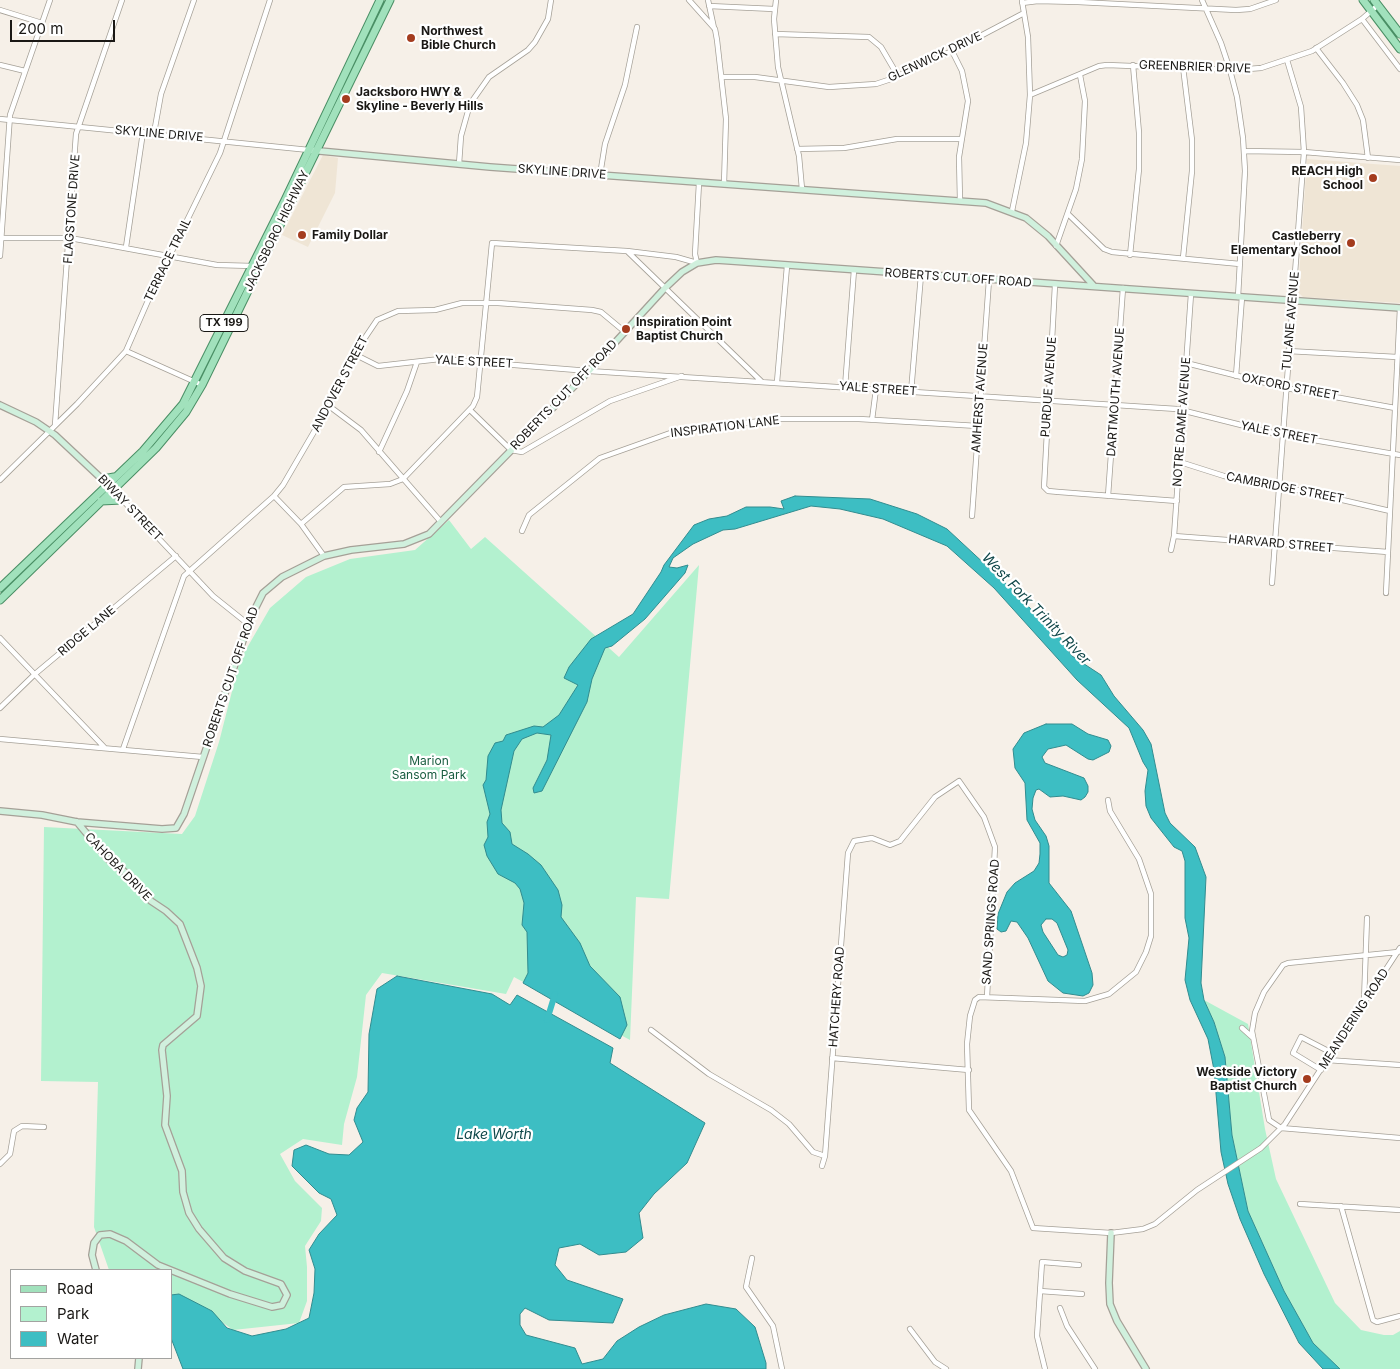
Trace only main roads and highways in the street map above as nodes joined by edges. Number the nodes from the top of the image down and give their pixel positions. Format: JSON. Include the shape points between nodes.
{"nodes":[{"id":1,"x":380,"y":0,"type":"edge"},
{"id":2,"x":390,"y":0,"type":"edge"},
{"id":3,"x":1363,"y":0,"type":"edge"},
{"id":4,"x":1376,"y":3,"type":"edge"},
{"id":5,"x":1400,"y":34,"type":"edge"},
{"id":6,"x":1399,"y":47,"type":"edge"},
{"id":7,"x":352,"y":58,"type":"junction"},
{"id":8,"x":360,"y":63,"type":"junction"},
{"id":9,"x":313,"y":150,"type":"junction"},
{"id":10,"x":231,"y":317,"type":"junction"},
{"id":11,"x":119,"y":478,"type":"junction"},
{"id":12,"x":108,"y":484,"type":"junction"},
{"id":13,"x":100,"y":501,"type":"junction"},
{"id":14,"x":62,"y":534,"type":"junction"},
{"id":15,"x":0,"y":588,"type":"edge"},
{"id":16,"x":0,"y":600,"type":"edge"}],
"edges":[{"from":1,"to":7,"type":"main road","name":"JACKSBORO HIGHWAY","number":"TX 199"},
{"from":2,"to":8,"type":"main road","name":"JACKSBORO HIGHWAY","number":"TX 199"},
{"from":3,"to":6,"type":"main road"},
{"from":4,"to":5,"type":"main road"},
{"from":7,"to":8,"type":"main road"},
{"from":7,"to":9,"type":"main road","name":"JACKSBORO HIGHWAY","number":"TX 199"},
{"from":8,"to":9,"type":"main road","name":"JACKSBORO HIGHWAY","number":"TX 199"},
{"from":9,"to":10,"type":"main road","name":"JACKSBORO HIGHWAY","number":"TX 199","via":[[260,266]]},
{"from":9,"to":10,"type":"main road","name":"JACKSBORO HIGHWAY","number":"TX 199","via":[[252,266]]},
{"from":10,"to":11,"type":"main road","name":"JACKSBORO HIGHWAY","number":"TX 199","via":[[173,418]]},
{"from":10,"to":11,"type":"main road","name":"JACKSBORO HIGHWAY","number":"TX 199","via":[[202,385],[179,422],[156,448]]},
{"from":11,"to":12,"type":"main road","name":"JACKSBORO HIGHWAY","number":"TX 199"},
{"from":11,"to":12,"type":"main road"},
{"from":11,"to":13,"type":"main road","via":[[122,500]]},
{"from":12,"to":13,"type":"main road","name":"JACKSBORO HIGHWAY","number":"TX 199"},
{"from":12,"to":14,"type":"main road","name":"JACKSBORO HIGHWAY","number":"TX 199"},
{"from":13,"to":14,"type":"main road","name":"JACKSBORO HIGHWAY","number":"TX 199"},
{"from":14,"to":15,"type":"main road","name":"JACKSBORO HIGHWAY","number":"TX 199"},
{"from":14,"to":16,"type":"main road","name":"JACKSBORO HIGHWAY","number":"TX 199"}]}
